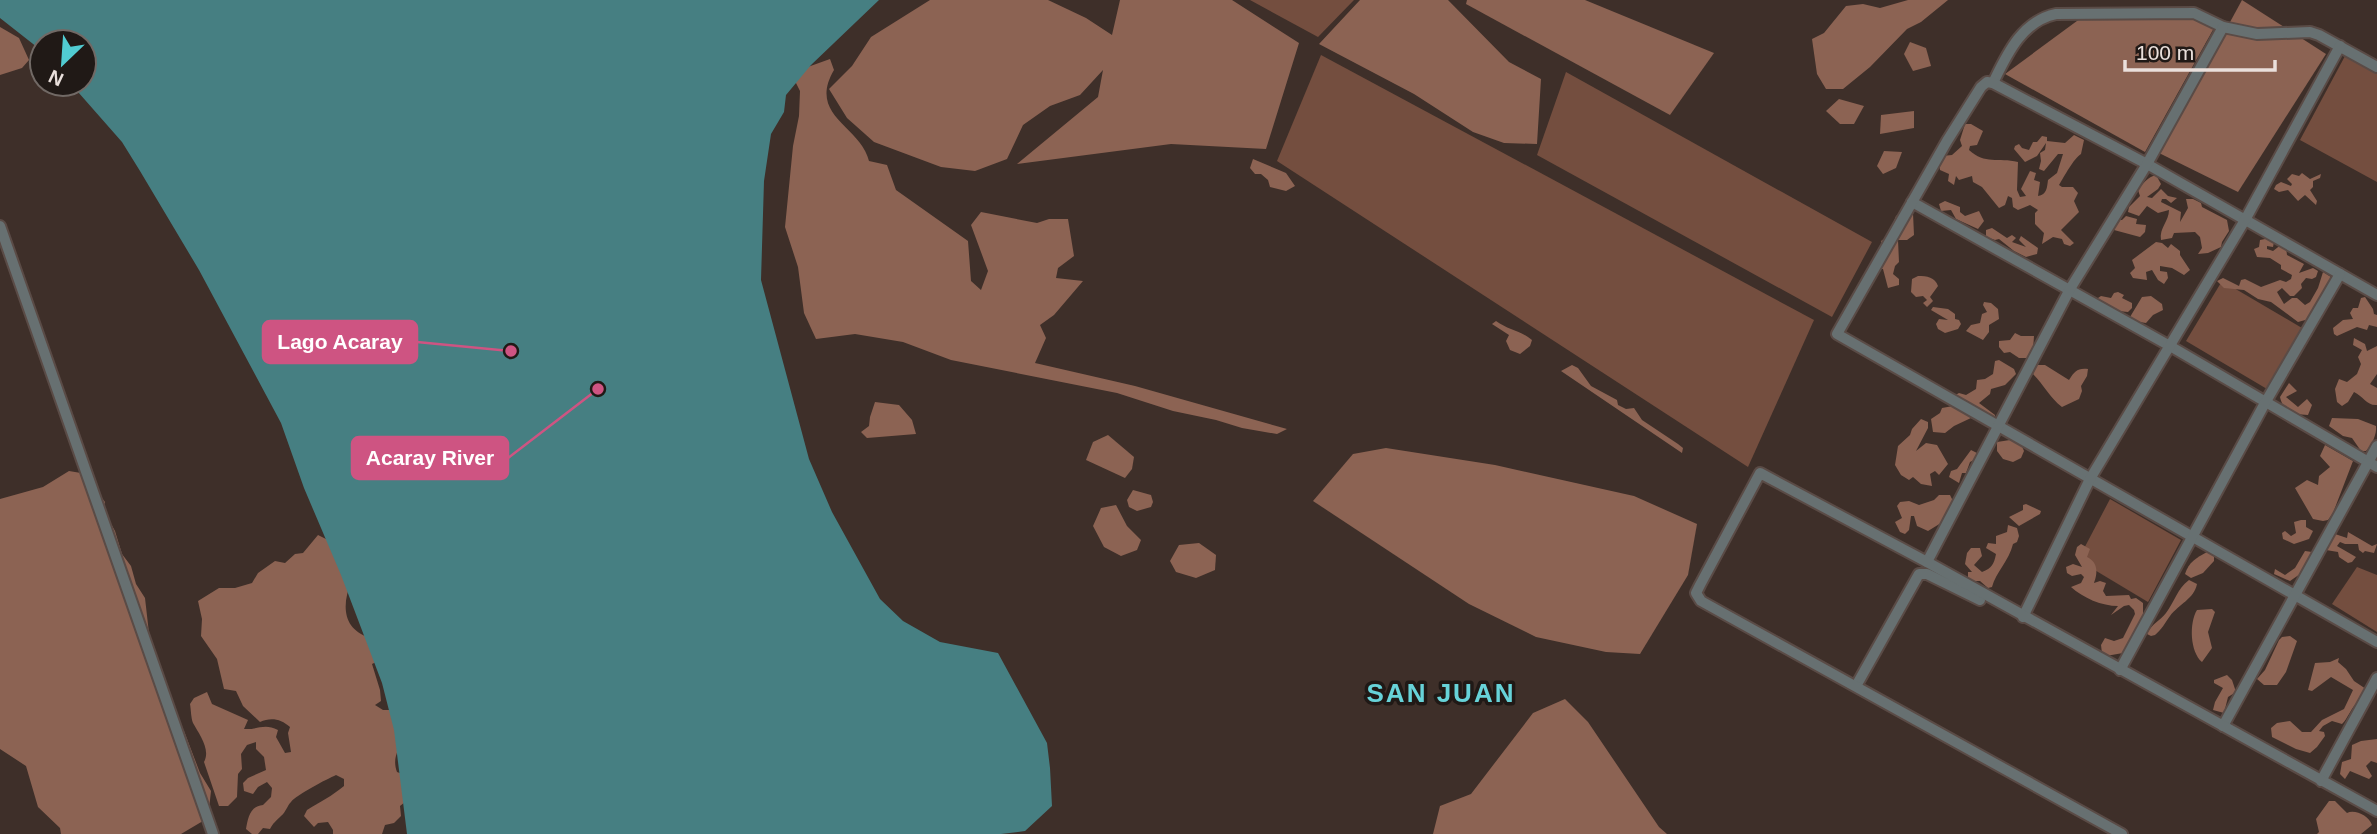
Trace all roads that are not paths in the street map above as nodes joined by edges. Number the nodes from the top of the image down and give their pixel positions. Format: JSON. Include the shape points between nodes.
{"nodes":[{"id":1,"x":2223,"y":27,"type":"junction"},
{"id":2,"x":2340,"y":46,"type":"junction"},
{"id":3,"x":2377,"y":66,"type":"edge"},
{"id":4,"x":1993,"y":83,"type":"junction"},
{"id":5,"x":2147,"y":164,"type":"junction"},
{"id":6,"x":1912,"y":202,"type":"junction"},
{"id":7,"x":2245,"y":220,"type":"junction"},
{"id":8,"x":0,"y":226,"type":"edge"},
{"id":9,"x":2340,"y":274,"type":"junction"},
{"id":10,"x":2070,"y":289,"type":"junction"},
{"id":11,"x":2377,"y":295,"type":"edge"},
{"id":12,"x":2170,"y":346,"type":"junction"},
{"id":13,"x":2265,"y":403,"type":"junction"},
{"id":14,"x":1997,"y":426,"type":"junction"},
{"id":15,"x":2377,"y":446,"type":"edge"},
{"id":16,"x":2373,"y":465,"type":"edge"},
{"id":17,"x":2090,"y":479,"type":"junction"},
{"id":18,"x":2192,"y":536,"type":"junction"},
{"id":19,"x":1927,"y":562,"type":"junction"},
{"id":20,"x":2295,"y":596,"type":"junction"},
{"id":21,"x":2001,"y":604,"type":"junction"},
{"id":22,"x":2023,"y":617,"type":"junction"},
{"id":23,"x":2377,"y":642,"type":"edge"},
{"id":24,"x":2120,"y":670,"type":"junction"},
{"id":25,"x":2377,"y":678,"type":"edge"},
{"id":26,"x":1856,"y":686,"type":"junction"},
{"id":27,"x":2222,"y":726,"type":"junction"},
{"id":28,"x":2321,"y":781,"type":"junction"},
{"id":29,"x":2377,"y":811,"type":"edge"},
{"id":30,"x":213,"y":834,"type":"edge"},
{"id":31,"x":2122,"y":834,"type":"edge"}],
"edges":[{"from":1,"to":2,"type":"street","via":[[2257,34],[2310,32]]},
{"from":1,"to":4,"type":"street","via":[[2194,13],[2056,13],[2020,35]]},
{"from":1,"to":5,"type":"street"},
{"from":2,"to":3,"type":"street"},
{"from":2,"to":7,"type":"street"},
{"from":4,"to":5,"type":"street"},
{"from":4,"to":6,"type":"street","via":[[1981,87]]},
{"from":5,"to":7,"type":"street"},
{"from":5,"to":10,"type":"street"},
{"from":6,"to":10,"type":"street"},
{"from":6,"to":14,"type":"street","via":[[1837,334]]},
{"from":7,"to":9,"type":"street"},
{"from":7,"to":12,"type":"street"},
{"from":8,"to":30,"type":"street"},
{"from":9,"to":11,"type":"street"},
{"from":9,"to":13,"type":"street"},
{"from":10,"to":12,"type":"street"},
{"from":10,"to":14,"type":"street"},
{"from":12,"to":13,"type":"street"},
{"from":12,"to":17,"type":"street"},
{"from":13,"to":16,"type":"street"},
{"from":13,"to":18,"type":"street"},
{"from":14,"to":17,"type":"street"},
{"from":14,"to":19,"type":"street"},
{"from":15,"to":16,"type":"street"},
{"from":16,"to":20,"type":"street"},
{"from":17,"to":18,"type":"street"},
{"from":17,"to":22,"type":"street"},
{"from":18,"to":20,"type":"street"},
{"from":18,"to":24,"type":"street"},
{"from":19,"to":21,"type":"street"},
{"from":19,"to":26,"type":"street","via":[[1760,472],[1696,593],[1702,601]]},
{"from":20,"to":23,"type":"street"},
{"from":20,"to":27,"type":"street"},
{"from":21,"to":22,"type":"street"},
{"from":21,"to":26,"type":"street","via":[[1991,605],[1919,574]]},
{"from":22,"to":24,"type":"street"},
{"from":24,"to":27,"type":"street"},
{"from":25,"to":28,"type":"street"},
{"from":26,"to":31,"type":"street"},
{"from":27,"to":28,"type":"street"},
{"from":28,"to":29,"type":"street"}]}
